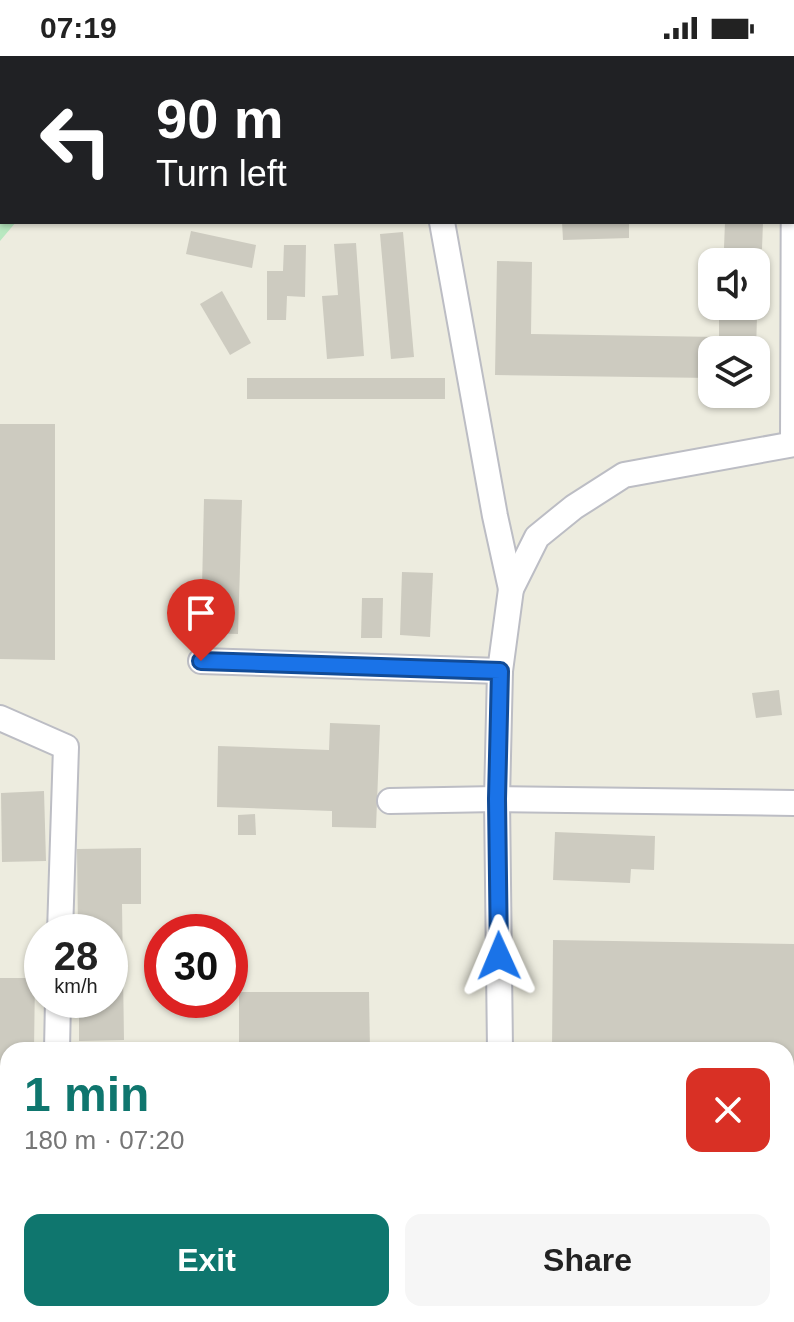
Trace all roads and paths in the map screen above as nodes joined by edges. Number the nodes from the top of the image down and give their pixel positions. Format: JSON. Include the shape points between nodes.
{"nodes":[{"id":1,"x":794,"y":127,"type":"edge"},
{"id":2,"x":442,"y":224,"type":"edge"},
{"id":3,"x":794,"y":444,"type":"edge"},
{"id":4,"x":511,"y":589,"type":"junction"},
{"id":5,"x":201,"y":661,"type":"dead end"},
{"id":6,"x":500,"y":671,"type":"junction"},
{"id":7,"x":0,"y":718,"type":"edge"},
{"id":8,"x":497,"y":799,"type":"junction"},
{"id":9,"x":390,"y":801,"type":"dead end"},
{"id":10,"x":794,"y":803,"type":"edge"},
{"id":11,"x":61,"y":914,"type":"edge"},
{"id":12,"x":58,"y":1018,"type":"edge"},
{"id":13,"x":57,"y":1042,"type":"edge"},
{"id":14,"x":500,"y":1042,"type":"edge"}],
"edges":[{"from":1,"to":3,"type":"street"},
{"from":2,"to":4,"type":"street"},
{"from":3,"to":4,"type":"street","via":[[624,475],[537,537]]},
{"from":4,"to":6,"type":"street"},
{"from":5,"to":6,"type":"street"},
{"from":6,"to":8,"type":"street"},
{"from":7,"to":11,"type":"street","via":[[66,747]]},
{"from":8,"to":9,"type":"street"},
{"from":8,"to":10,"type":"street"},
{"from":8,"to":14,"type":"street"},
{"from":12,"to":13,"type":"street"}]}
